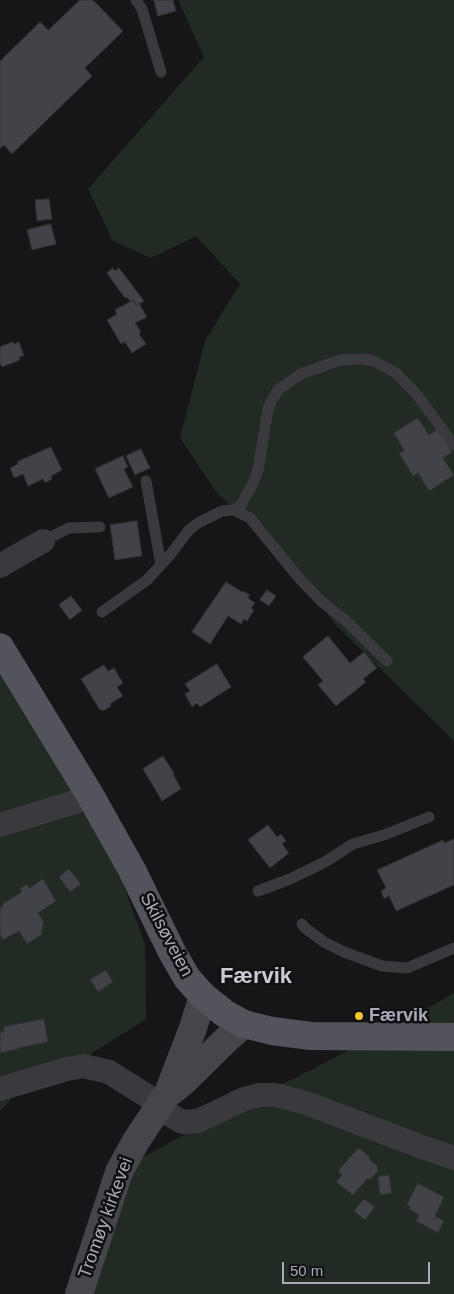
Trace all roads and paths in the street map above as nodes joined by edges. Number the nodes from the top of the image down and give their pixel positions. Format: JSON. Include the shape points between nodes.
{"nodes":[{"id":1,"x":136,"y":0,"type":"edge"},
{"id":2,"x":161,"y":72,"type":"dead end"},
{"id":3,"x":454,"y":445,"type":"edge"},
{"id":4,"x":146,"y":481,"type":"dead end"},
{"id":5,"x":234,"y":510,"type":"junction"},
{"id":6,"x":100,"y":527,"type":"dead end"},
{"id":7,"x":43,"y":541,"type":"joint"},
{"id":8,"x":161,"y":565,"type":"junction"},
{"id":9,"x":0,"y":566,"type":"edge"},
{"id":10,"x":102,"y":612,"type":"dead end"},
{"id":11,"x":0,"y":647,"type":"edge"},
{"id":12,"x":387,"y":661,"type":"dead end"},
{"id":13,"x":90,"y":795,"type":"junction"},
{"id":14,"x":429,"y":817,"type":"dead end"},
{"id":15,"x":0,"y":825,"type":"edge"},
{"id":16,"x":258,"y":892,"type":"dead end"},
{"id":17,"x":302,"y":924,"type":"dead end"},
{"id":18,"x":454,"y":948,"type":"edge"},
{"id":19,"x":200,"y":1005,"type":"junction"},
{"id":20,"x":237,"y":1030,"type":"junction"},
{"id":21,"x":454,"y":1037,"type":"edge"},
{"id":22,"x":0,"y":1089,"type":"edge"},
{"id":23,"x":164,"y":1099,"type":"junction"},
{"id":24,"x":454,"y":1158,"type":"edge"},
{"id":25,"x":79,"y":1294,"type":"edge"}],
"edges":[{"from":1,"to":2,"type":"lane","via":[[142,9]]},
{"from":3,"to":5,"type":"lane","via":[[418,396],[396,373],[374,362],[340,360],[301,374],[272,398],[258,470],[241,506]]},
{"from":4,"to":8,"type":"lane"},
{"from":5,"to":8,"type":"lane","via":[[222,510],[198,522]]},
{"from":5,"to":12,"type":"lane","via":[[250,518],[321,601]]},
{"from":6,"to":7,"type":"lane","via":[[69,528]]},
{"from":7,"to":9,"type":"street"},
{"from":8,"to":10,"type":"lane","via":[[147,580]]},
{"from":11,"to":13,"type":"main road","name":"Skilsøveien"},
{"from":13,"to":15,"type":"street"},
{"from":13,"to":19,"type":"main road","name":"Skilsøveien"},
{"from":14,"to":16,"type":"lane","via":[[384,836],[353,844],[316,866]]},
{"from":17,"to":18,"type":"lane","via":[[324,942],[382,966],[407,968]]},
{"from":19,"to":20,"type":"main road","name":"Skilsøveien","via":[[224,1013]]},
{"from":19,"to":23,"type":"main road","name":"Tromøy kirkevei","via":[[194,1028]]},
{"from":20,"to":21,"type":"main road","name":"Skilsøveien","via":[[311,1036]]},
{"from":20,"to":23,"type":"main road","name":"Tromøy kirkevei"},
{"from":22,"to":23,"type":"street","via":[[84,1066],[109,1072],[152,1099]]},
{"from":23,"to":24,"type":"street","via":[[167,1113],[182,1122],[198,1121],[244,1099],[276,1095]]},
{"from":23,"to":25,"type":"main road","name":"Tromøy kirkevei","via":[[120,1172]]}]}
